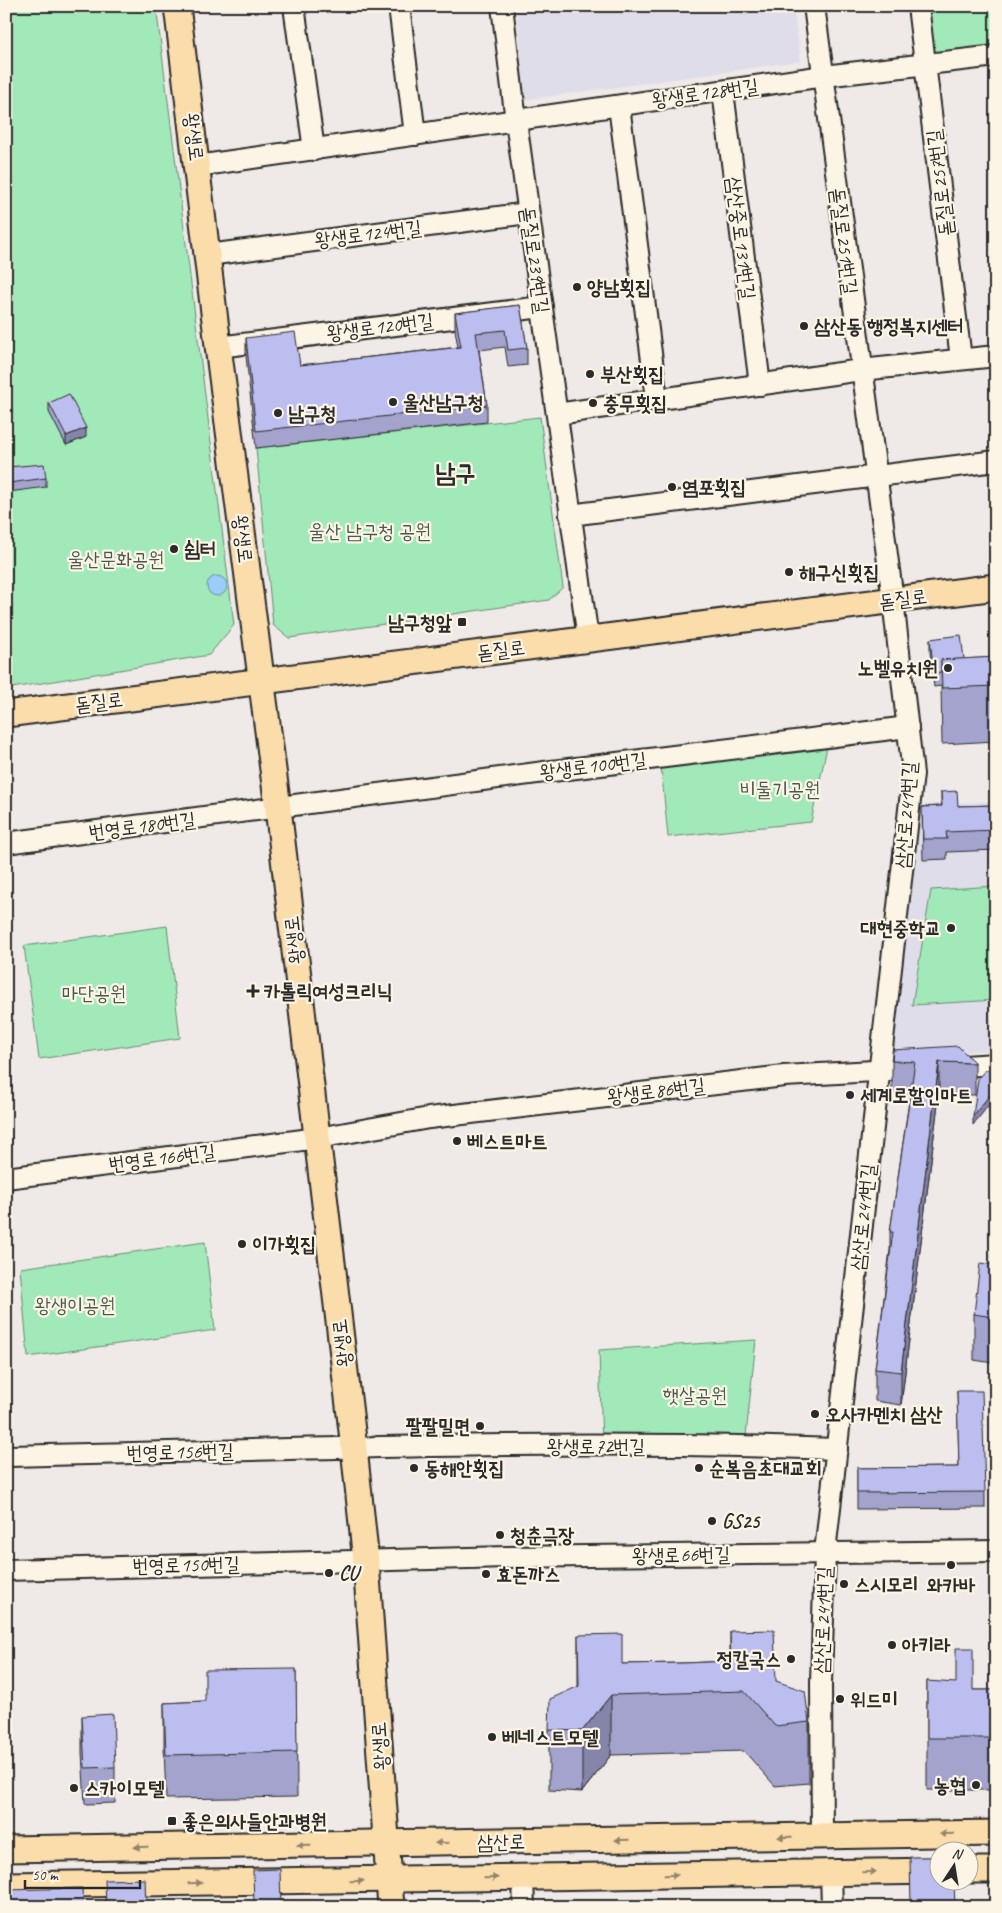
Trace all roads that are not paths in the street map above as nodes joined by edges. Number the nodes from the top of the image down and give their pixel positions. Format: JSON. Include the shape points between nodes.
{"nodes":[{"id":1,"x":177,"y":6,"type":"edge"},
{"id":2,"x":294,"y":6,"type":"edge"},
{"id":3,"x":399,"y":6,"type":"edge"},
{"id":4,"x":502,"y":6,"type":"edge"},
{"id":5,"x":814,"y":6,"type":"edge"},
{"id":6,"x":918,"y":6,"type":"edge"},
{"id":7,"x":996,"y":56,"type":"edge"},
{"id":8,"x":926,"y":65,"type":"junction"},
{"id":9,"x":824,"y":76,"type":"junction"},
{"id":10,"x":723,"y":91,"type":"junction"},
{"id":11,"x":619,"y":106,"type":"junction"},
{"id":12,"x":516,"y":121,"type":"junction"},
{"id":13,"x":415,"y":135,"type":"junction"},
{"id":14,"x":314,"y":150,"type":"junction"},
{"id":15,"x":198,"y":166,"type":"junction"},
{"id":16,"x":528,"y":213,"type":"junction"},
{"id":17,"x":208,"y":255,"type":"junction"},
{"id":18,"x":542,"y":307,"type":"junction"},
{"id":19,"x":218,"y":347,"type":"junction"},
{"id":20,"x":996,"y":356,"type":"edge"},
{"id":21,"x":961,"y":359,"type":"junction"},
{"id":22,"x":861,"y":370,"type":"junction"},
{"id":23,"x":760,"y":385,"type":"junction"},
{"id":24,"x":658,"y":399,"type":"junction"},
{"id":25,"x":557,"y":414,"type":"junction"},
{"id":26,"x":996,"y":462,"type":"edge"},
{"id":27,"x":876,"y":476,"type":"junction"},
{"id":28,"x":570,"y":514,"type":"junction"},
{"id":29,"x":996,"y":587,"type":"edge"},
{"id":30,"x":893,"y":600,"type":"junction"},
{"id":31,"x":588,"y":639,"type":"junction"},
{"id":32,"x":262,"y":681,"type":"junction"},
{"id":33,"x":6,"y":714,"type":"edge"},
{"id":34,"x":908,"y":726,"type":"junction"},
{"id":35,"x":278,"y":808,"type":"junction"},
{"id":36,"x":6,"y":843,"type":"edge"},
{"id":37,"x":996,"y":1064,"type":"edge"},
{"id":38,"x":934,"y":1067,"type":"edge"},
{"id":39,"x":907,"y":1069,"type":"edge"},
{"id":40,"x":880,"y":1070,"type":"junction"},
{"id":41,"x":318,"y":1138,"type":"junction"},
{"id":42,"x":6,"y":1178,"type":"edge"},
{"id":43,"x":354,"y":1448,"type":"junction"},
{"id":44,"x":837,"y":1449,"type":"junction"},
{"id":45,"x":6,"y":1456,"type":"edge"},
{"id":46,"x":996,"y":1551,"type":"edge"},
{"id":47,"x":825,"y":1553,"type":"junction"},
{"id":48,"x":366,"y":1562,"type":"junction"},
{"id":49,"x":6,"y":1570,"type":"edge"},
{"id":50,"x":996,"y":1834,"type":"edge"},
{"id":51,"x":822,"y":1836,"type":"junction"},
{"id":52,"x":387,"y":1844,"type":"junction"},
{"id":53,"x":6,"y":1849,"type":"edge"},
{"id":54,"x":980,"y":1870,"type":"edge"},
{"id":55,"x":996,"y":1870,"type":"edge"},
{"id":56,"x":930,"y":1871,"type":"edge"},
{"id":57,"x":831,"y":1873,"type":"junction"},
{"id":58,"x":523,"y":1878,"type":"junction"},
{"id":59,"x":390,"y":1880,"type":"junction"},
{"id":60,"x":6,"y":1885,"type":"edge"},
{"id":61,"x":391,"y":1907,"type":"edge"},
{"id":62,"x":524,"y":1907,"type":"edge"},
{"id":63,"x":832,"y":1907,"type":"edge"}],
"edges":[{"from":1,"to":15,"type":"main road","name":"왕생로"},
{"from":2,"to":14,"type":"street"},
{"from":3,"to":13,"type":"street"},
{"from":4,"to":12,"type":"street","name":"돋질로239번길"},
{"from":5,"to":9,"type":"street","name":"돋질로251번길"},
{"from":6,"to":8,"type":"street","name":"돋질로257번길"},
{"from":7,"to":8,"type":"street","name":"왕생로128번길"},
{"from":8,"to":9,"type":"street","name":"왕생로128번길"},
{"from":8,"to":21,"type":"street","name":"돋질로257번길"},
{"from":9,"to":10,"type":"street","name":"왕생로128번길"},
{"from":9,"to":22,"type":"street","name":"돋질로251번길"},
{"from":10,"to":11,"type":"street","name":"왕생로128번길"},
{"from":10,"to":23,"type":"street","name":"삼산중로131번길"},
{"from":11,"to":12,"type":"street","name":"왕생로128번길"},
{"from":11,"to":24,"type":"street"},
{"from":12,"to":13,"type":"street","name":"왕생로128번길"},
{"from":12,"to":16,"type":"street","name":"돋질로239번길"},
{"from":13,"to":14,"type":"street","name":"왕생로128번길"},
{"from":14,"to":15,"type":"street","name":"왕생로128번길"},
{"from":15,"to":17,"type":"main road","name":"왕생로"},
{"from":16,"to":17,"type":"street","name":"왕생로124번길"},
{"from":16,"to":18,"type":"street","name":"돋질로239번길"},
{"from":17,"to":19,"type":"main road","name":"왕생로"},
{"from":18,"to":19,"type":"street","name":"왕생로120번길"},
{"from":18,"to":25,"type":"street","name":"돋질로239번길"},
{"from":19,"to":32,"type":"main road","name":"왕생로"},
{"from":20,"to":21,"type":"street"},
{"from":21,"to":22,"type":"street"},
{"from":22,"to":23,"type":"street"},
{"from":22,"to":27,"type":"street","name":"돋질로251번길"},
{"from":23,"to":24,"type":"street"},
{"from":24,"to":25,"type":"street"},
{"from":25,"to":28,"type":"street","name":"돋질로239번길"},
{"from":26,"to":27,"type":"street"},
{"from":27,"to":28,"type":"street"},
{"from":27,"to":30,"type":"street","name":"돋질로251번길"},
{"from":28,"to":31,"type":"street","name":"돋질로239번길"},
{"from":29,"to":30,"type":"main road","name":"돋질로"},
{"from":30,"to":31,"type":"main road","name":"돋질로"},
{"from":30,"to":34,"type":"street","name":"삼산로241번길"},
{"from":31,"to":32,"type":"main road","name":"돋질로"},
{"from":32,"to":33,"type":"main road","name":"돋질로"},
{"from":32,"to":35,"type":"main road","name":"왕생로"},
{"from":34,"to":35,"type":"street","name":"왕생로100번길"},
{"from":34,"to":40,"type":"street","name":"삼산로241번길","via":[[913,774]]},
{"from":35,"to":36,"type":"street","name":"번영로180번길"},
{"from":35,"to":41,"type":"main road","name":"왕생로"},
{"from":37,"to":38,"type":"street"},
{"from":39,"to":40,"type":"street","name":"왕생로86번길"},
{"from":40,"to":41,"type":"street","name":"왕생로86번길","via":[[784,1076],[429,1118]]},
{"from":40,"to":44,"type":"street","name":"삼산로241번길"},
{"from":41,"to":42,"type":"street","name":"번영로166번길"},
{"from":41,"to":43,"type":"main road","name":"왕생로"},
{"from":43,"to":44,"type":"street","name":"왕생로72번길","via":[[745,1445]]},
{"from":43,"to":45,"type":"street","name":"번영로156번길"},
{"from":43,"to":48,"type":"main road","name":"왕생로"},
{"from":44,"to":47,"type":"street","name":"삼산로241번길"},
{"from":46,"to":47,"type":"street","name":"왕생로66번길"},
{"from":47,"to":48,"type":"street","name":"왕생로66번길"},
{"from":47,"to":51,"type":"street","name":"삼산로241번길","via":[[821,1684]]},
{"from":48,"to":49,"type":"street","name":"번영로150번길"},
{"from":48,"to":52,"type":"main road","name":"왕생로"},
{"from":50,"to":51,"type":"main road","name":"삼산로","one_way":true},
{"from":51,"to":52,"type":"main road","name":"삼산로","one_way":true},
{"from":52,"to":53,"type":"main road","name":"삼산로","one_way":true},
{"from":52,"to":59,"type":"main road","name":"왕생로"},
{"from":54,"to":55,"type":"main road"},
{"from":57,"to":56,"type":"main road","name":"삼산로","one_way":true},
{"from":58,"to":57,"type":"main road","name":"삼산로","one_way":true},
{"from":57,"to":63,"type":"street"},
{"from":59,"to":58,"type":"main road","name":"삼산로","one_way":true},
{"from":58,"to":62,"type":"street"},
{"from":60,"to":59,"type":"main road","name":"삼산로","one_way":true},
{"from":59,"to":61,"type":"main road","name":"왕생로"}]}
